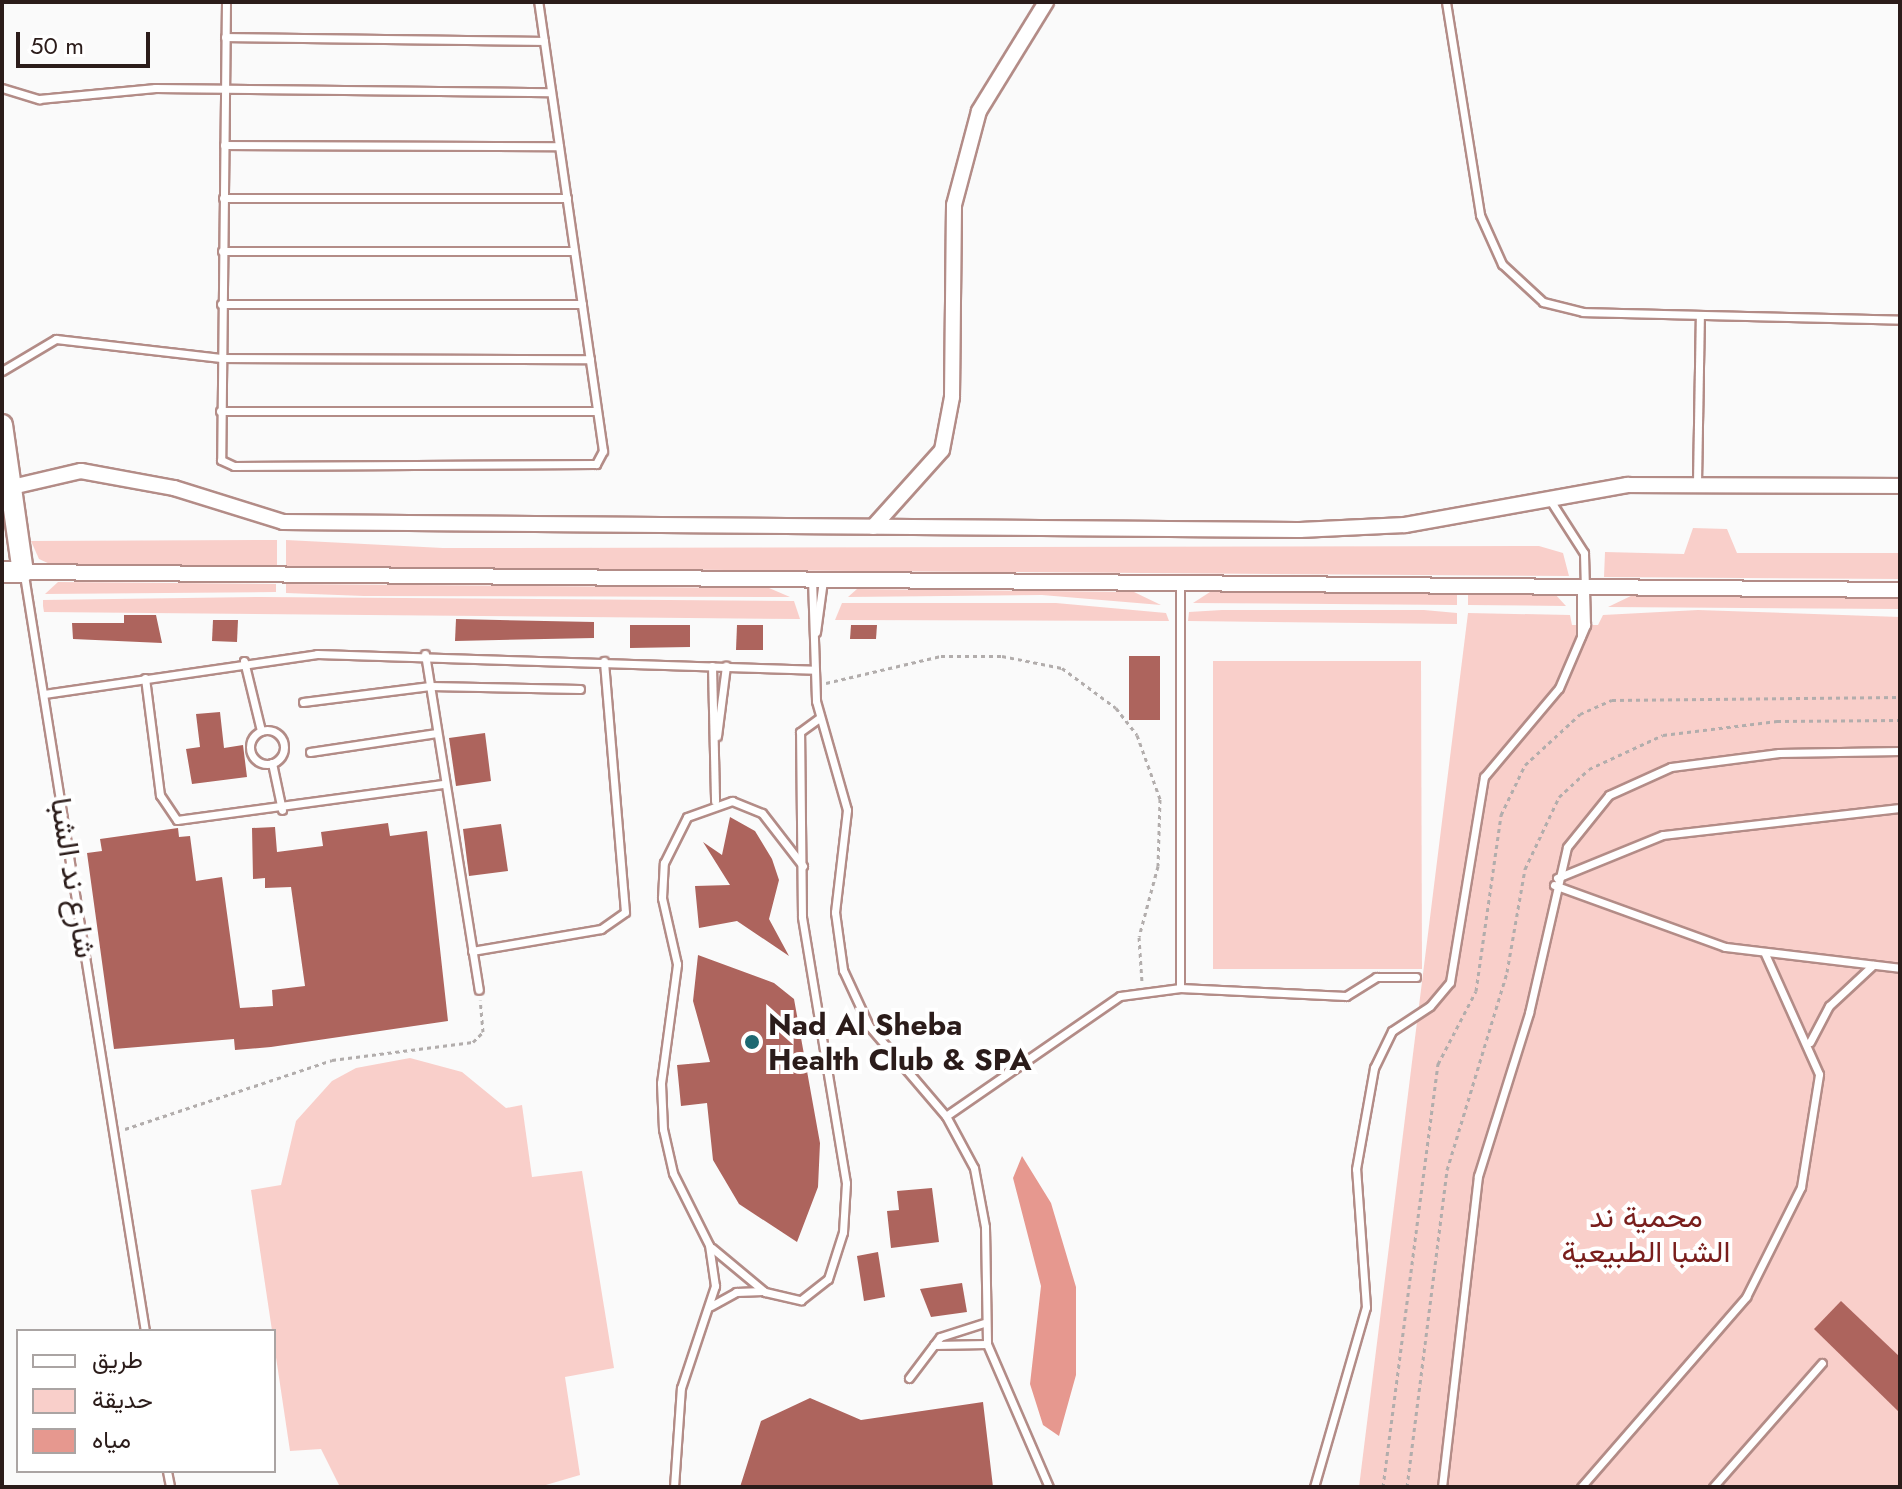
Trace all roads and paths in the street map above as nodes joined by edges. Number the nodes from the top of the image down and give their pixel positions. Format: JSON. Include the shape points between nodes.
{"nodes":[{"id":1,"x":226,"y":2,"type":"edge"},
{"id":2,"x":538,"y":2,"type":"edge"},
{"id":3,"x":1046,"y":2,"type":"edge"},
{"id":4,"x":1446,"y":2,"type":"edge"},
{"id":5,"x":225,"y":37,"type":"junction"},
{"id":6,"x":544,"y":41,"type":"junction"},
{"id":7,"x":2,"y":88,"type":"edge"},
{"id":8,"x":225,"y":89,"type":"junction"},
{"id":9,"x":551,"y":92,"type":"junction"},
{"id":10,"x":224,"y":145,"type":"junction"},
{"id":11,"x":559,"y":146,"type":"junction"},
{"id":12,"x":223,"y":198,"type":"junction"},
{"id":13,"x":567,"y":198,"type":"junction"},
{"id":14,"x":222,"y":251,"type":"junction"},
{"id":15,"x":574,"y":251,"type":"junction"},
{"id":16,"x":221,"y":304,"type":"junction"},
{"id":17,"x":582,"y":304,"type":"junction"},
{"id":18,"x":1700,"y":317,"type":"junction"},
{"id":19,"x":1900,"y":320,"type":"edge"},
{"id":20,"x":221,"y":358,"type":"junction"},
{"id":21,"x":590,"y":359,"type":"junction"},
{"id":22,"x":2,"y":371,"type":"edge"},
{"id":23,"x":220,"y":411,"type":"junction"},
{"id":24,"x":597,"y":411,"type":"junction"},
{"id":25,"x":2,"y":425,"type":"edge"},
{"id":26,"x":1697,"y":482,"type":"junction"},
{"id":27,"x":1900,"y":486,"type":"edge"},
{"id":28,"x":8,"y":487,"type":"edge"},
{"id":29,"x":1549,"y":499,"type":"junction"},
{"id":30,"x":873,"y":527,"type":"junction"},
{"id":31,"x":2,"y":572,"type":"edge"},
{"id":32,"x":23,"y":572,"type":"junction"},
{"id":33,"x":817,"y":579,"type":"junction"},
{"id":34,"x":1180,"y":585,"type":"junction"},
{"id":35,"x":1584,"y":587,"type":"junction"},
{"id":36,"x":1900,"y":590,"type":"edge"},
{"id":37,"x":425,"y":654,"type":"junction"},
{"id":38,"x":244,"y":661,"type":"junction"},
{"id":39,"x":604,"y":661,"type":"junction"},
{"id":40,"x":712,"y":666,"type":"junction"},
{"id":41,"x":726,"y":666,"type":"junction"},
{"id":42,"x":815,"y":670,"type":"junction"},
{"id":43,"x":145,"y":678,"type":"junction"},
{"id":44,"x":430,"y":686,"type":"junction"},
{"id":45,"x":815,"y":686,"type":"junction"},
{"id":46,"x":580,"y":689,"type":"dead end"},
{"id":47,"x":44,"y":694,"type":"junction"},
{"id":48,"x":303,"y":702,"type":"dead end"},
{"id":49,"x":819,"y":718,"type":"junction"},
{"id":50,"x":1900,"y":720,"type":"edge"},
{"id":51,"x":261,"y":731,"type":"junction"},
{"id":52,"x":437,"y":733,"type":"junction"},
{"id":53,"x":717,"y":736,"type":"junction"},
{"id":54,"x":1900,"y":751,"type":"edge"},
{"id":55,"x":310,"y":752,"type":"dead end"},
{"id":56,"x":272,"y":763,"type":"junction"},
{"id":57,"x":445,"y":784,"type":"junction"},
{"id":58,"x":715,"y":801,"type":"junction"},
{"id":59,"x":1900,"y":808,"type":"edge"},
{"id":60,"x":282,"y":810,"type":"junction"},
{"id":61,"x":803,"y":866,"type":"junction"},
{"id":62,"x":1555,"y":882,"type":"junction"},
{"id":63,"x":472,"y":951,"type":"junction"},
{"id":64,"x":1765,"y":954,"type":"junction"},
{"id":65,"x":1873,"y":965,"type":"junction"},
{"id":66,"x":1900,"y":968,"type":"edge"},
{"id":67,"x":1416,"y":977,"type":"dead end"},
{"id":68,"x":1180,"y":988,"type":"junction"},
{"id":69,"x":479,"y":990,"type":"joint"},
{"id":70,"x":1143,"y":990,"type":"junction"},
{"id":71,"x":1810,"y":1042,"type":"junction"},
{"id":72,"x":946,"y":1116,"type":"junction"},
{"id":73,"x":113,"y":1131,"type":"junction"},
{"id":74,"x":709,"y":1245,"type":"junction"},
{"id":75,"x":765,"y":1292,"type":"junction"},
{"id":76,"x":711,"y":1306,"type":"junction"},
{"id":77,"x":984,"y":1323,"type":"junction"},
{"id":78,"x":145,"y":1329,"type":"edge"},
{"id":79,"x":987,"y":1344,"type":"junction"},
{"id":80,"x":934,"y":1345,"type":"junction"},
{"id":81,"x":1822,"y":1363,"type":"dead end"},
{"id":82,"x":909,"y":1378,"type":"dead end"},
{"id":83,"x":674,"y":1487,"type":"edge"},
{"id":84,"x":1049,"y":1487,"type":"edge"},
{"id":85,"x":1314,"y":1487,"type":"edge"},
{"id":86,"x":1407,"y":1487,"type":"edge"},
{"id":87,"x":1442,"y":1487,"type":"edge"},
{"id":88,"x":1581,"y":1487,"type":"edge"},
{"id":89,"x":1713,"y":1487,"type":"edge"}],
"edges":[{"from":1,"to":5,"type":"lane"},
{"from":2,"to":6,"type":"lane"},
{"from":3,"to":30,"type":"street","via":[[979,111],[954,205],[952,397],[942,450]]},
{"from":4,"to":18,"type":"lane","via":[[1480,215],[1502,264],[1543,302],[1583,312]]},
{"from":5,"to":6,"type":"lane"},
{"from":5,"to":8,"type":"lane"},
{"from":6,"to":9,"type":"lane"},
{"from":7,"to":8,"type":"lane","via":[[39,99]]},
{"from":8,"to":9,"type":"lane"},
{"from":8,"to":10,"type":"lane"},
{"from":9,"to":11,"type":"lane"},
{"from":10,"to":11,"type":"lane"},
{"from":10,"to":12,"type":"lane"},
{"from":11,"to":13,"type":"lane"},
{"from":12,"to":13,"type":"lane"},
{"from":12,"to":14,"type":"lane"},
{"from":13,"to":15,"type":"lane"},
{"from":14,"to":15,"type":"lane"},
{"from":14,"to":16,"type":"lane"},
{"from":15,"to":17,"type":"lane"},
{"from":16,"to":17,"type":"lane"},
{"from":16,"to":20,"type":"lane"},
{"from":17,"to":21,"type":"lane"},
{"from":18,"to":19,"type":"lane"},
{"from":18,"to":26,"type":"lane"},
{"from":20,"to":21,"type":"lane"},
{"from":20,"to":22,"type":"lane","via":[[56,339]]},
{"from":20,"to":23,"type":"lane"},
{"from":21,"to":24,"type":"lane"},
{"from":23,"to":24,"type":"lane"},
{"from":23,"to":24,"type":"lane","via":[[219,456],[234,466],[596,464],[603,454]]},
{"from":25,"to":28,"type":"street","name":"شارع ند الشبا"},
{"from":26,"to":27,"type":"street"},
{"from":26,"to":29,"type":"street"},
{"from":28,"to":30,"type":"street","via":[[81,471],[174,488],[283,522]]},
{"from":28,"to":32,"type":"street","name":"شارع ند الشبا"},
{"from":29,"to":30,"type":"street","via":[[1355,528]]},
{"from":29,"to":35,"type":"lane","via":[[1577,537]]},
{"from":31,"to":32,"type":"street"},
{"from":32,"to":33,"type":"street"},
{"from":32,"to":47,"type":"lane","name":"شارع ند الشبا"},
{"from":33,"to":34,"type":"street"},
{"from":33,"to":42,"type":"lane"},
{"from":34,"to":35,"type":"street"},
{"from":34,"to":68,"type":"lane"},
{"from":35,"to":36,"type":"street"},
{"from":35,"to":85,"type":"lane","via":[[1581,638],[1553,696],[1484,777],[1450,982],[1430,1006],[1392,1031],[1374,1068],[1356,1169],[1366,1307]]},
{"from":37,"to":38,"type":"lane"},
{"from":37,"to":39,"type":"lane"},
{"from":37,"to":44,"type":"lane"},
{"from":38,"to":43,"type":"lane"},
{"from":38,"to":51,"type":"lane"},
{"from":39,"to":40,"type":"lane"},
{"from":39,"to":63,"type":"lane","via":[[625,912],[601,929]]},
{"from":40,"to":41,"type":"lane"},
{"from":40,"to":53,"type":"lane"},
{"from":41,"to":42,"type":"lane"},
{"from":41,"to":53,"type":"lane"},
{"from":42,"to":45,"type":"lane"},
{"from":43,"to":47,"type":"lane"},
{"from":43,"to":60,"type":"lane","via":[[169,814],[187,823]]},
{"from":44,"to":46,"type":"lane"},
{"from":44,"to":48,"type":"lane"},
{"from":44,"to":52,"type":"lane"},
{"from":45,"to":49,"type":"lane"},
{"from":45,"to":70,"type":"path","via":[[926,659],[1002,656],[1062,668],[1116,708],[1147,756],[1160,799],[1158,866],[1139,937]]},
{"from":47,"to":73,"type":"lane","name":"شارع ند الشبا"},
{"from":49,"to":61,"type":"lane","via":[[800,732]]},
{"from":49,"to":72,"type":"lane","via":[[847,810],[835,912],[843,970],[869,1026]]},
{"from":50,"to":86,"type":"path","via":[[1777,721],[1663,735],[1589,769],[1559,797],[1525,869],[1507,972],[1447,1170]]},
{"from":51,"to":56,"type":"lane","via":[[250,749],[257,761]]},
{"from":51,"to":56,"type":"lane","via":[[276,732],[284,745]]},
{"from":52,"to":55,"type":"lane"},
{"from":52,"to":57,"type":"lane"},
{"from":53,"to":58,"type":"lane"},
{"from":54,"to":62,"type":"lane","via":[[1779,753],[1638,778],[1585,818]]},
{"from":56,"to":60,"type":"lane"},
{"from":57,"to":60,"type":"lane"},
{"from":57,"to":63,"type":"lane"},
{"from":58,"to":61,"type":"lane","via":[[762,813]]},
{"from":58,"to":74,"type":"lane","via":[[676,831],[661,880],[677,964],[661,1083],[663,1129],[673,1173]]},
{"from":59,"to":62,"type":"lane","via":[[1663,835]]},
{"from":61,"to":75,"type":"lane","via":[[805,943],[827,1044],[846,1207],[821,1289],[801,1300]]},
{"from":62,"to":64,"type":"lane","via":[[1686,936]]},
{"from":62,"to":87,"type":"lane","via":[[1529,1013],[1478,1176]]},
{"from":63,"to":69,"type":"lane"},
{"from":64,"to":65,"type":"lane"},
{"from":64,"to":71,"type":"lane"},
{"from":65,"to":66,"type":"lane"},
{"from":65,"to":71,"type":"lane","via":[[1836,998]]},
{"from":67,"to":68,"type":"lane","via":[[1376,977],[1346,996]]},
{"from":68,"to":70,"type":"lane"},
{"from":69,"to":73,"type":"path","via":[[483,1032],[473,1042],[332,1060],[177,1117]]},
{"from":70,"to":72,"type":"lane","via":[[1097,1008]]},
{"from":71,"to":88,"type":"lane","via":[[1819,1090],[1811,1147],[1768,1263],[1721,1330]]},
{"from":72,"to":77,"type":"lane","via":[[982,1197]]},
{"from":73,"to":78,"type":"lane","name":"شارع ند الشبا"},
{"from":74,"to":75,"type":"lane"},
{"from":74,"to":76,"type":"lane"},
{"from":75,"to":76,"type":"lane","via":[[736,1292]]},
{"from":76,"to":83,"type":"lane","via":[[681,1388]]},
{"from":77,"to":79,"type":"lane"},
{"from":77,"to":80,"type":"lane","via":[[944,1334]]},
{"from":79,"to":80,"type":"lane"},
{"from":79,"to":84,"type":"lane"},
{"from":80,"to":82,"type":"lane"},
{"from":81,"to":89,"type":"lane"}]}
